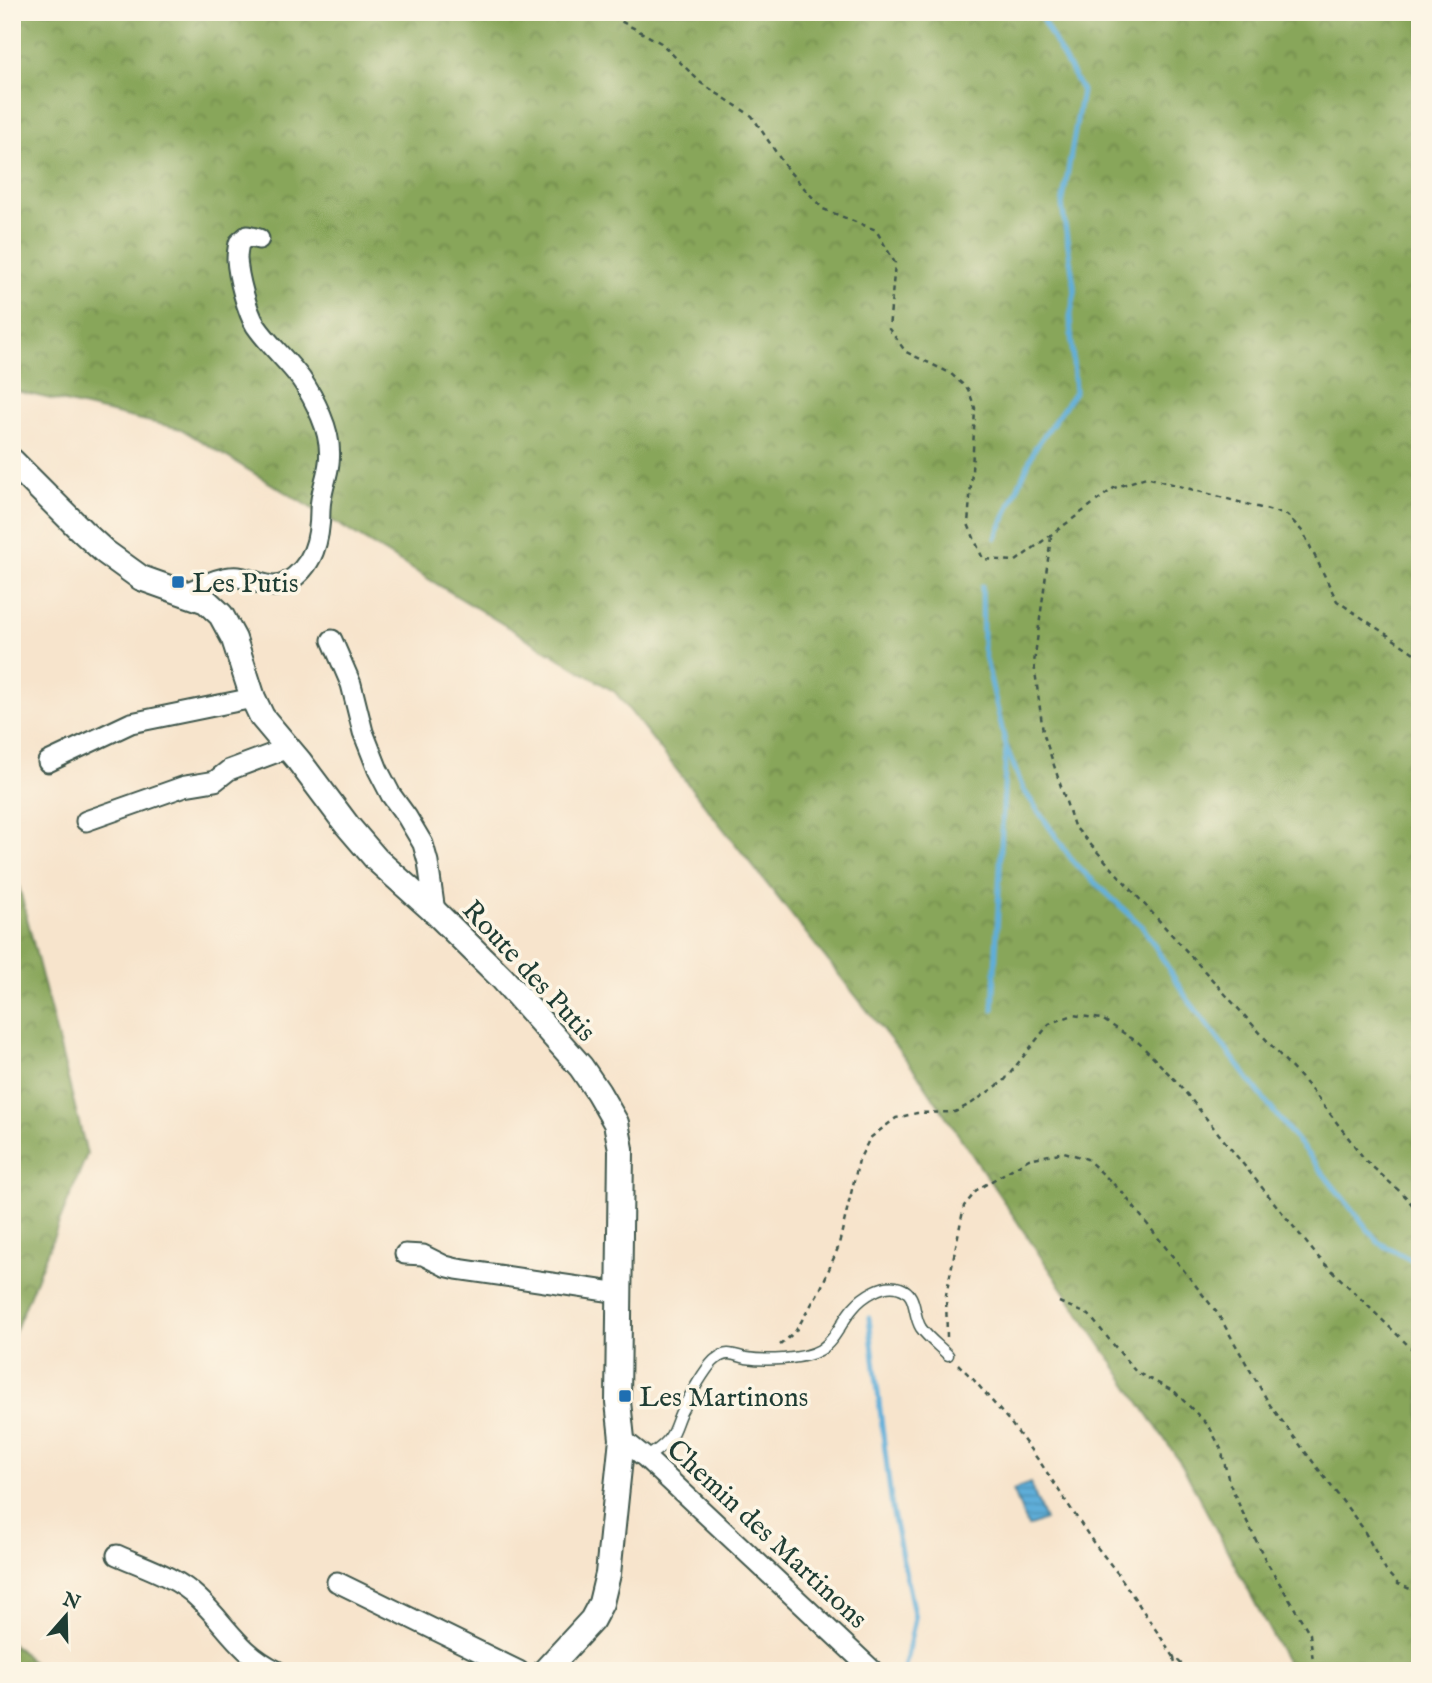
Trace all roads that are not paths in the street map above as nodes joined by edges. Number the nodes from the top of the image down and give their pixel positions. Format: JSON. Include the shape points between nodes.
{"nodes":[{"id":1,"x":259,"y":239,"type":"dead end"},
{"id":2,"x":12,"y":461,"type":"edge"},
{"id":3,"x":185,"y":593,"type":"junction"},
{"id":4,"x":332,"y":640,"type":"dead end"},
{"id":5,"x":253,"y":698,"type":"junction"},
{"id":6,"x":288,"y":748,"type":"junction"},
{"id":7,"x":48,"y":762,"type":"dead end"},
{"id":8,"x":86,"y":821,"type":"dead end"},
{"id":9,"x":435,"y":912,"type":"junction"},
{"id":10,"x":405,"y":1254,"type":"dead end"},
{"id":11,"x":620,"y":1293,"type":"junction"},
{"id":12,"x":948,"y":1355,"type":"road end"},
{"id":13,"x":622,"y":1439,"type":"junction"},
{"id":14,"x":646,"y":1458,"type":"junction"},
{"id":15,"x":117,"y":1555,"type":"dead end"},
{"id":16,"x":337,"y":1582,"type":"dead end"},
{"id":17,"x":277,"y":1671,"type":"edge"},
{"id":18,"x":519,"y":1671,"type":"edge"},
{"id":19,"x":545,"y":1671,"type":"edge"},
{"id":20,"x":873,"y":1671,"type":"edge"}],
"edges":[{"from":1,"to":3,"type":"street","via":[[247,236],[239,243],[237,260],[244,296],[260,332],[302,380],[322,417],[328,440],[318,540],[305,567],[276,586],[240,576]]},
{"from":2,"to":3,"type":"street","name":"Route des Putis","via":[[105,552],[141,578]]},
{"from":3,"to":5,"type":"street","name":"Route des Putis","via":[[206,601],[221,615]]},
{"from":4,"to":9,"type":"street","via":[[390,795],[423,844]]},
{"from":5,"to":6,"type":"street","name":"Route des Putis","via":[[262,717]]},
{"from":5,"to":7,"type":"street","via":[[131,723]]},
{"from":6,"to":8,"type":"street","via":[[229,770],[215,780]]},
{"from":6,"to":9,"type":"street","name":"Route des Putis","via":[[377,860]]},
{"from":9,"to":11,"type":"street","name":"Route des Putis","via":[[502,978],[581,1067],[616,1122],[621,1149]]},
{"from":10,"to":11,"type":"street","via":[[423,1255],[457,1269]]},
{"from":11,"to":13,"type":"street","name":"Route des Putis"},
{"from":12,"to":14,"type":"lane","via":[[923,1330],[910,1294],[889,1286],[854,1306],[821,1349],[802,1357],[746,1358],[735,1353],[713,1360],[670,1438]]},
{"from":13,"to":14,"type":"street","name":"Chemin des Martinons"},
{"from":13,"to":19,"type":"street","name":"Route des Putis","via":[[601,1603],[592,1620]]},
{"from":14,"to":20,"type":"street","name":"Chemin des Martinons"},
{"from":15,"to":17,"type":"street","via":[[197,1596],[242,1647]]},
{"from":16,"to":18,"type":"street"}]}
